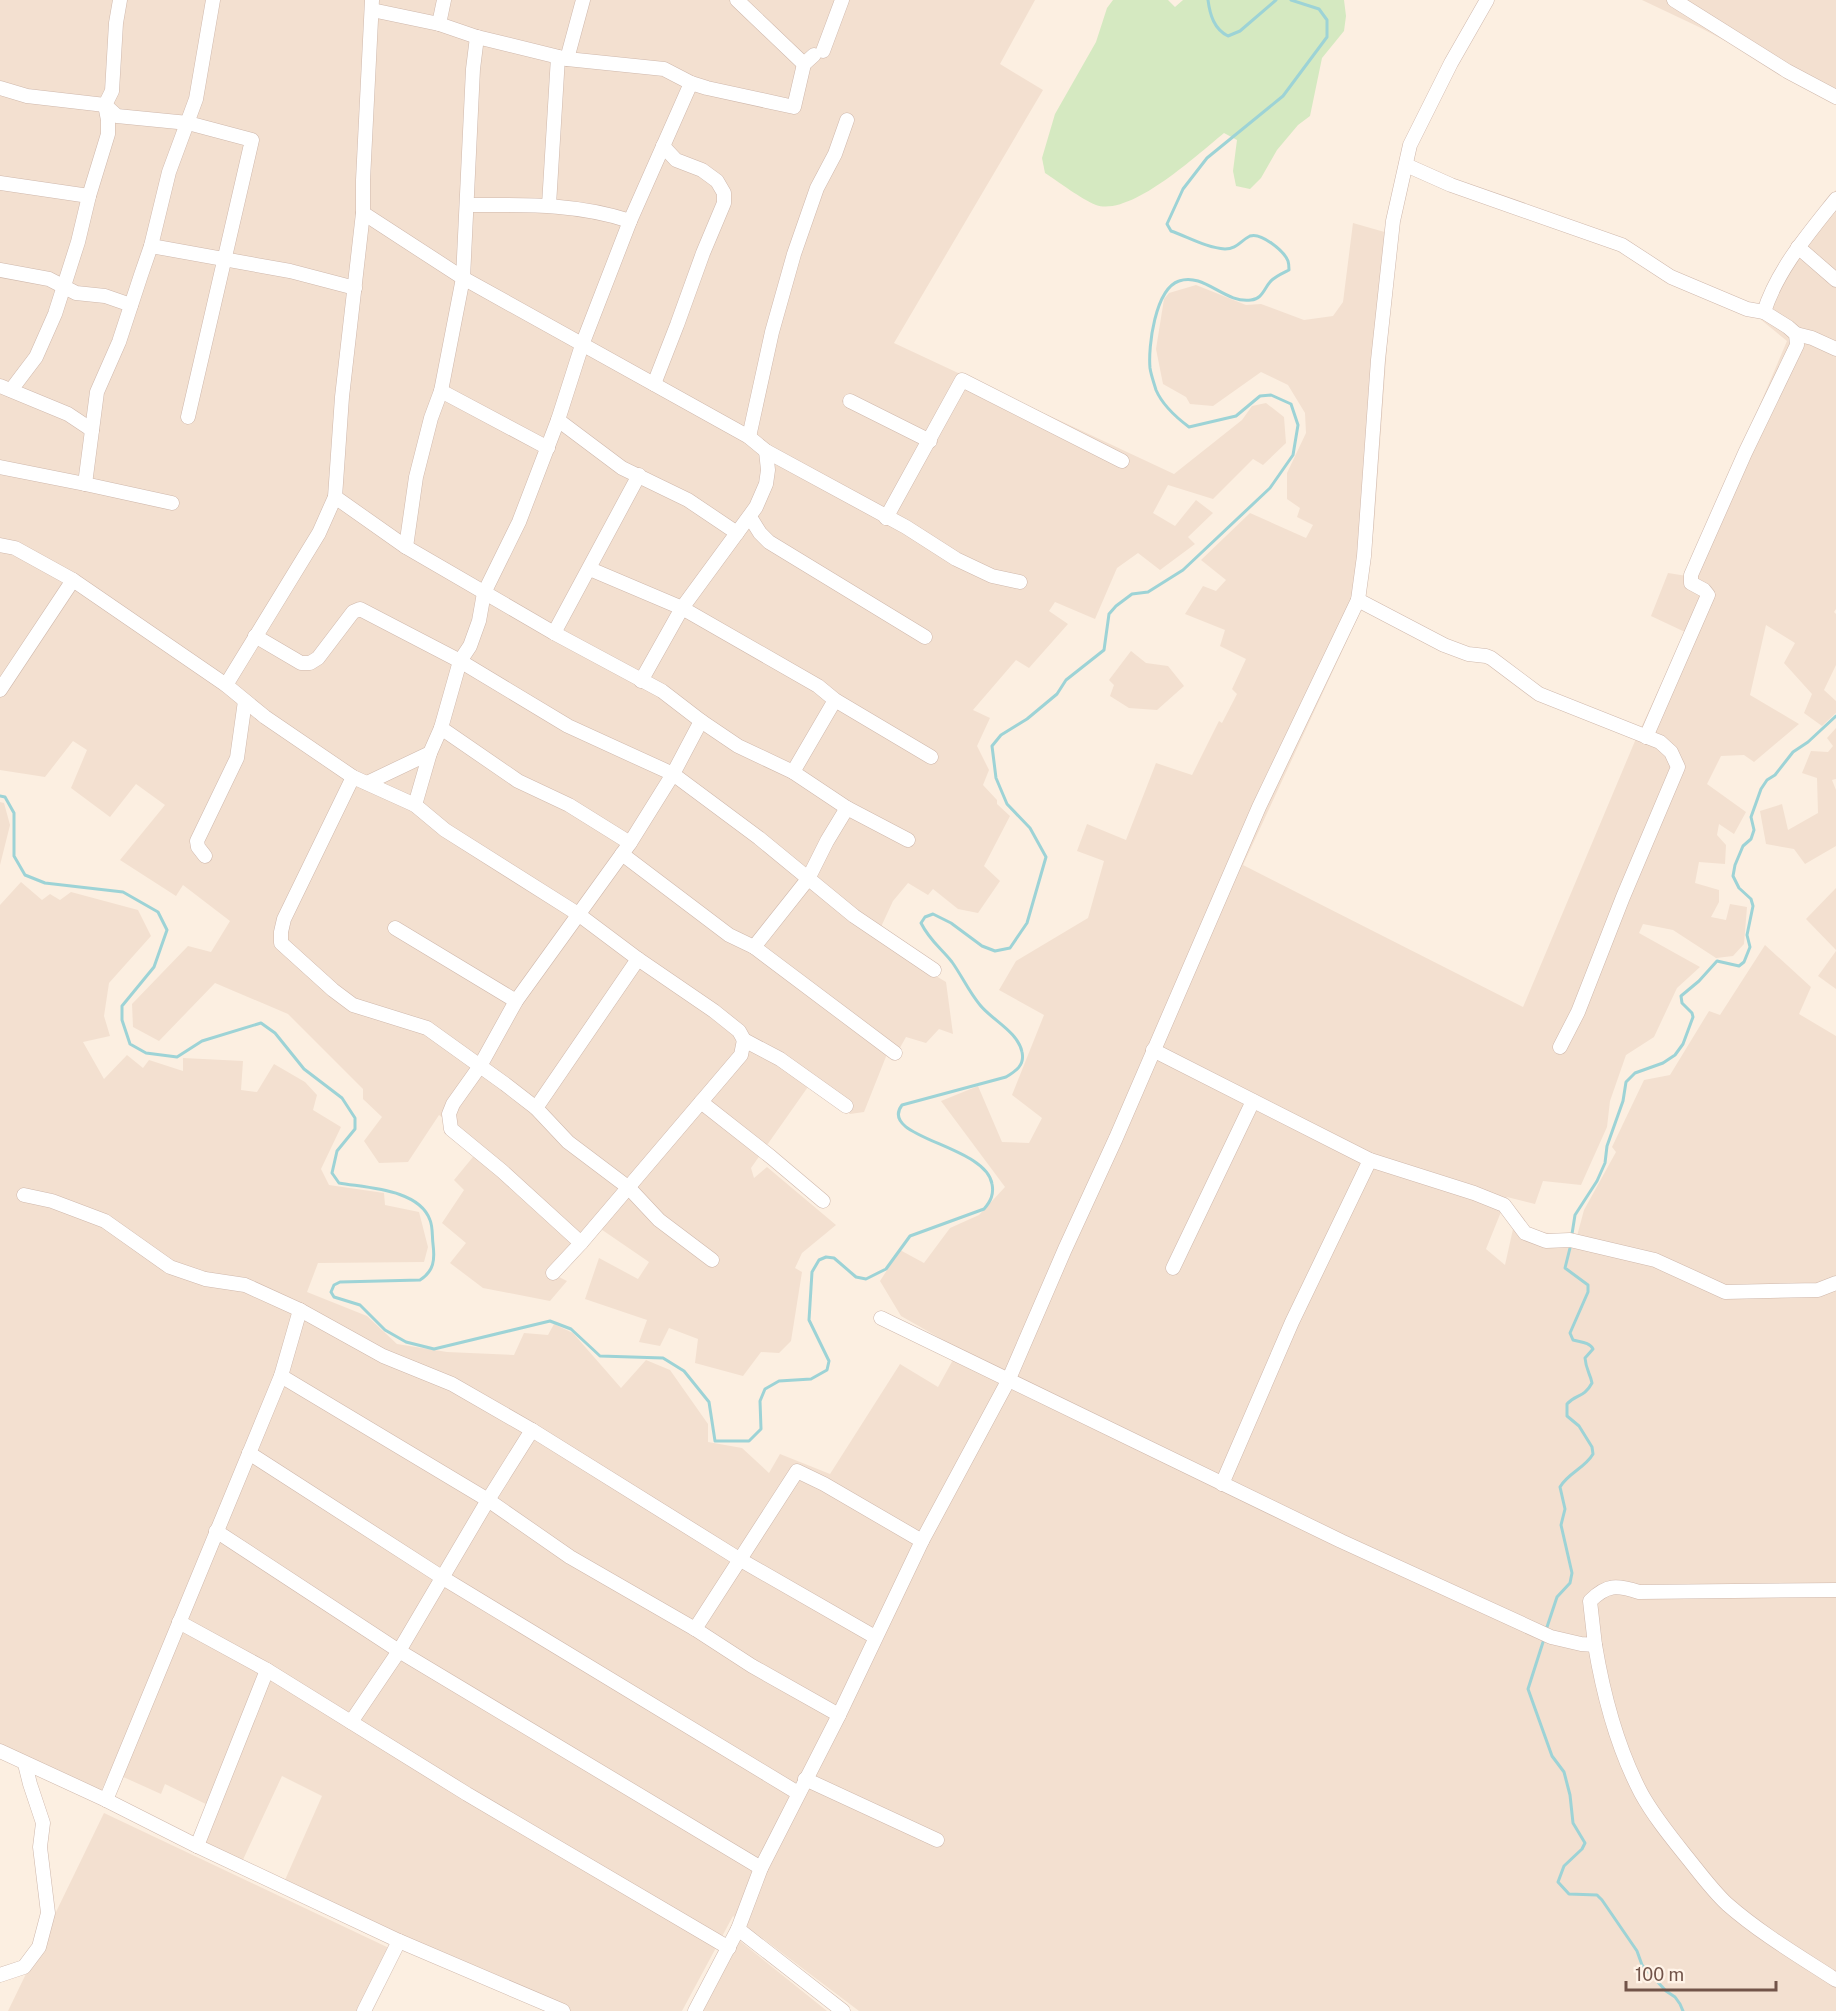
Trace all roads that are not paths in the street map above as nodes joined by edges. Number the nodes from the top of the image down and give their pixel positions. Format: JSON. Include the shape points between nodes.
{"nodes":[{"id":1,"x":120,"y":0,"type":"edge"},
{"id":2,"x":213,"y":0,"type":"edge"},
{"id":3,"x":444,"y":0,"type":"edge"},
{"id":4,"x":583,"y":0,"type":"edge"},
{"id":5,"x":737,"y":0,"type":"edge"},
{"id":6,"x":842,"y":0,"type":"edge"},
{"id":7,"x":1487,"y":0,"type":"edge"},
{"id":8,"x":1674,"y":0,"type":"edge"},
{"id":9,"x":372,"y":5,"type":"edge"},
{"id":10,"x":439,"y":24,"type":"junction"},
{"id":11,"x":477,"y":37,"type":"junction"},
{"id":12,"x":813,"y":57,"type":"junction"},
{"id":13,"x":562,"y":58,"type":"junction"},
{"id":14,"x":691,"y":83,"type":"junction"},
{"id":15,"x":0,"y":88,"type":"edge"},
{"id":16,"x":1836,"y":97,"type":"edge"},
{"id":17,"x":105,"y":105,"type":"junction"},
{"id":18,"x":847,"y":120,"type":"dead end"},
{"id":19,"x":188,"y":123,"type":"junction"},
{"id":20,"x":663,"y":146,"type":"junction"},
{"id":21,"x":1406,"y":165,"type":"junction"},
{"id":22,"x":0,"y":183,"type":"edge"},
{"id":23,"x":89,"y":196,"type":"junction"},
{"id":24,"x":1836,"y":199,"type":"edge"},
{"id":25,"x":467,"y":205,"type":"junction"},
{"id":26,"x":549,"y":206,"type":"junction"},
{"id":27,"x":363,"y":213,"type":"junction"},
{"id":28,"x":630,"y":221,"type":"junction"},
{"id":29,"x":151,"y":246,"type":"junction"},
{"id":30,"x":1798,"y":247,"type":"junction"},
{"id":31,"x":223,"y":260,"type":"junction"},
{"id":32,"x":0,"y":270,"type":"edge"},
{"id":33,"x":463,"y":278,"type":"junction"},
{"id":34,"x":1836,"y":280,"type":"edge"},
{"id":35,"x":64,"y":286,"type":"junction"},
{"id":36,"x":355,"y":288,"type":"junction"},
{"id":37,"x":131,"y":305,"type":"junction"},
{"id":38,"x":1764,"y":312,"type":"junction"},
{"id":39,"x":1796,"y":334,"type":"junction"},
{"id":40,"x":582,"y":345,"type":"junction"},
{"id":41,"x":1836,"y":349,"type":"edge"},
{"id":42,"x":654,"y":384,"type":"junction"},
{"id":43,"x":6,"y":388,"type":"edge"},
{"id":44,"x":441,"y":391,"type":"junction"},
{"id":45,"x":850,"y":401,"type":"dead end"},
{"id":46,"x":188,"y":417,"type":"dead end"},
{"id":47,"x":558,"y":420,"type":"junction"},
{"id":48,"x":92,"y":430,"type":"junction"},
{"id":49,"x":749,"y":437,"type":"junction"},
{"id":50,"x":930,"y":441,"type":"junction"},
{"id":51,"x":548,"y":447,"type":"junction"},
{"id":52,"x":766,"y":451,"type":"junction"},
{"id":53,"x":1122,"y":461,"type":"dead end"},
{"id":54,"x":0,"y":467,"type":"edge"},
{"id":55,"x":639,"y":475,"type":"junction"},
{"id":56,"x":85,"y":484,"type":"junction"},
{"id":57,"x":335,"y":497,"type":"junction"},
{"id":58,"x":172,"y":503,"type":"dead end"},
{"id":59,"x":750,"y":517,"type":"junction"},
{"id":60,"x":886,"y":518,"type":"junction"},
{"id":61,"x":737,"y":533,"type":"junction"},
{"id":62,"x":0,"y":545,"type":"edge"},
{"id":63,"x":406,"y":547,"type":"junction"},
{"id":64,"x":590,"y":569,"type":"junction"},
{"id":65,"x":73,"y":580,"type":"junction"},
{"id":66,"x":1020,"y":582,"type":"dead end"},
{"id":67,"x":484,"y":593,"type":"junction"},
{"id":68,"x":1358,"y":600,"type":"junction"},
{"id":69,"x":682,"y":608,"type":"junction"},
{"id":70,"x":554,"y":633,"type":"junction"},
{"id":71,"x":255,"y":636,"type":"junction"},
{"id":72,"x":925,"y":637,"type":"dead end"},
{"id":73,"x":460,"y":661,"type":"junction"},
{"id":74,"x":641,"y":681,"type":"junction"},
{"id":75,"x":2,"y":685,"type":"edge"},
{"id":76,"x":226,"y":685,"type":"junction"},
{"id":77,"x":835,"y":700,"type":"junction"},
{"id":78,"x":245,"y":701,"type":"junction"},
{"id":79,"x":701,"y":721,"type":"junction"},
{"id":80,"x":441,"y":728,"type":"junction"},
{"id":81,"x":1646,"y":737,"type":"junction"},
{"id":82,"x":430,"y":753,"type":"junction"},
{"id":83,"x":931,"y":757,"type":"dead end"},
{"id":84,"x":793,"y":772,"type":"junction"},
{"id":85,"x":672,"y":774,"type":"junction"},
{"id":86,"x":353,"y":777,"type":"junction"},
{"id":87,"x":367,"y":783,"type":"junction"},
{"id":88,"x":416,"y":805,"type":"junction"},
{"id":89,"x":847,"y":808,"type":"junction"},
{"id":90,"x":908,"y":840,"type":"dead end"},
{"id":91,"x":626,"y":848,"type":"junction"},
{"id":92,"x":205,"y":856,"type":"dead end"},
{"id":93,"x":808,"y":879,"type":"junction"},
{"id":94,"x":578,"y":914,"type":"junction"},
{"id":95,"x":395,"y":928,"type":"dead end"},
{"id":96,"x":754,"y":947,"type":"junction"},
{"id":97,"x":638,"y":960,"type":"junction"},
{"id":98,"x":934,"y":970,"type":"dead end"},
{"id":99,"x":516,"y":1001,"type":"junction"},
{"id":100,"x":744,"y":1040,"type":"junction"},
{"id":101,"x":1560,"y":1047,"type":"dead end"},
{"id":102,"x":1153,"y":1050,"type":"junction"},
{"id":103,"x":896,"y":1053,"type":"dead end"},
{"id":104,"x":480,"y":1066,"type":"junction"},
{"id":105,"x":1253,"y":1101,"type":"junction"},
{"id":106,"x":701,"y":1102,"type":"junction"},
{"id":107,"x":846,"y":1106,"type":"dead end"},
{"id":108,"x":536,"y":1108,"type":"junction"},
{"id":109,"x":1370,"y":1160,"type":"junction"},
{"id":110,"x":629,"y":1188,"type":"junction"},
{"id":111,"x":24,"y":1195,"type":"dead end"},
{"id":112,"x":823,"y":1201,"type":"dead end"},
{"id":113,"x":581,"y":1243,"type":"junction"},
{"id":114,"x":712,"y":1260,"type":"dead end"},
{"id":115,"x":1173,"y":1268,"type":"dead end"},
{"id":116,"x":553,"y":1273,"type":"dead end"},
{"id":117,"x":1836,"y":1283,"type":"edge"},
{"id":118,"x":300,"y":1310,"type":"junction"},
{"id":119,"x":881,"y":1318,"type":"dead end"},
{"id":120,"x":281,"y":1376,"type":"junction"},
{"id":121,"x":1008,"y":1381,"type":"junction"},
{"id":122,"x":532,"y":1430,"type":"junction"},
{"id":123,"x":249,"y":1453,"type":"junction"},
{"id":124,"x":1222,"y":1484,"type":"junction"},
{"id":125,"x":488,"y":1500,"type":"junction"},
{"id":126,"x":216,"y":1532,"type":"junction"},
{"id":127,"x":922,"y":1541,"type":"junction"},
{"id":128,"x":739,"y":1559,"type":"junction"},
{"id":129,"x":443,"y":1578,"type":"junction"},
{"id":130,"x":1836,"y":1590,"type":"edge"},
{"id":131,"x":179,"y":1622,"type":"junction"},
{"id":132,"x":695,"y":1629,"type":"junction"},
{"id":133,"x":875,"y":1637,"type":"junction"},
{"id":134,"x":1595,"y":1645,"type":"junction"},
{"id":135,"x":399,"y":1651,"type":"junction"},
{"id":136,"x":267,"y":1670,"type":"junction"},
{"id":137,"x":839,"y":1715,"type":"junction"},
{"id":138,"x":351,"y":1722,"type":"junction"},
{"id":139,"x":0,"y":1751,"type":"edge"},
{"id":140,"x":25,"y":1764,"type":"junction"},
{"id":141,"x":806,"y":1779,"type":"junction"},
{"id":142,"x":798,"y":1793,"type":"junction"},
{"id":143,"x":106,"y":1800,"type":"junction"},
{"id":144,"x":938,"y":1840,"type":"dead end"},
{"id":145,"x":197,"y":1846,"type":"junction"},
{"id":146,"x":761,"y":1868,"type":"junction"},
{"id":147,"x":738,"y":1929,"type":"junction"},
{"id":148,"x":399,"y":1941,"type":"junction"},
{"id":149,"x":729,"y":1948,"type":"junction"},
{"id":150,"x":0,"y":1975,"type":"edge"},
{"id":151,"x":1836,"y":1980,"type":"edge"},
{"id":152,"x":364,"y":2011,"type":"edge"},
{"id":153,"x":563,"y":2011,"type":"edge"},
{"id":154,"x":695,"y":2011,"type":"edge"},
{"id":155,"x":843,"y":2011,"type":"edge"}],
"edges":[{"from":1,"to":17,"type":"street","via":[[112,91]]},
{"from":2,"to":19,"type":"street","via":[[196,99]]},
{"from":3,"to":10,"type":"street"},
{"from":4,"to":13,"type":"street"},
{"from":5,"to":12,"type":"street"},
{"from":6,"to":12,"type":"street"},
{"from":7,"to":21,"type":"street","via":[[1410,145]]},
{"from":8,"to":16,"type":"street","via":[[1778,66]]},
{"from":9,"to":10,"type":"street"},
{"from":9,"to":27,"type":"street"},
{"from":10,"to":11,"type":"street"},
{"from":11,"to":13,"type":"street"},
{"from":11,"to":25,"type":"street"},
{"from":12,"to":14,"type":"street","via":[[794,107]]},
{"from":13,"to":14,"type":"street","via":[[664,69]]},
{"from":13,"to":26,"type":"street"},
{"from":14,"to":20,"type":"street"},
{"from":15,"to":17,"type":"street","via":[[27,96]]},
{"from":17,"to":19,"type":"street","via":[[117,116]]},
{"from":17,"to":23,"type":"street","via":[[108,134]]},
{"from":18,"to":49,"type":"street","via":[[794,254]]},
{"from":19,"to":29,"type":"street","via":[[169,172]]},
{"from":19,"to":31,"type":"street","via":[[252,140]]},
{"from":20,"to":28,"type":"street"},
{"from":20,"to":42,"type":"street","via":[[676,160],[717,180],[724,203]]},
{"from":21,"to":38,"type":"street","via":[[1451,185],[1622,245],[1671,277],[1747,309]]},
{"from":21,"to":68,"type":"street","via":[[1393,220]]},
{"from":22,"to":23,"type":"street"},
{"from":23,"to":35,"type":"street"},
{"from":24,"to":30,"type":"street"},
{"from":25,"to":26,"type":"street"},
{"from":25,"to":33,"type":"street"},
{"from":26,"to":28,"type":"street","via":[[602,212]]},
{"from":27,"to":33,"type":"street"},
{"from":27,"to":36,"type":"street"},
{"from":28,"to":40,"type":"street"},
{"from":29,"to":31,"type":"street"},
{"from":29,"to":37,"type":"street"},
{"from":30,"to":34,"type":"street"},
{"from":30,"to":38,"type":"street"},
{"from":31,"to":36,"type":"street","via":[[290,271]]},
{"from":31,"to":46,"type":"street"},
{"from":32,"to":35,"type":"street","via":[[49,279]]},
{"from":33,"to":40,"type":"street"},
{"from":33,"to":44,"type":"street"},
{"from":35,"to":37,"type":"street","via":[[76,293],[105,296]]},
{"from":35,"to":43,"type":"street","via":[[36,357]]},
{"from":36,"to":57,"type":"street"},
{"from":37,"to":48,"type":"street","via":[[97,392]]},
{"from":38,"to":39,"type":"street"},
{"from":39,"to":41,"type":"street"},
{"from":39,"to":81,"type":"street","via":[[1797,345],[1691,576],[1691,583],[1708,595]]},
{"from":40,"to":42,"type":"street"},
{"from":40,"to":47,"type":"street"},
{"from":42,"to":49,"type":"street"},
{"from":43,"to":48,"type":"street","via":[[68,414]]},
{"from":44,"to":51,"type":"street"},
{"from":44,"to":63,"type":"street","via":[[416,477]]},
{"from":45,"to":50,"type":"street"},
{"from":47,"to":51,"type":"street"},
{"from":47,"to":55,"type":"street","via":[[622,468]]},
{"from":48,"to":56,"type":"street"},
{"from":49,"to":52,"type":"street"},
{"from":50,"to":53,"type":"street","via":[[962,380]]},
{"from":50,"to":60,"type":"street"},
{"from":51,"to":67,"type":"street","via":[[519,522]]},
{"from":52,"to":59,"type":"street","via":[[766,484]]},
{"from":52,"to":60,"type":"street"},
{"from":54,"to":56,"type":"street"},
{"from":55,"to":61,"type":"street","via":[[688,500]]},
{"from":55,"to":64,"type":"street"},
{"from":56,"to":58,"type":"street"},
{"from":57,"to":63,"type":"street"},
{"from":57,"to":71,"type":"street","via":[[319,533]]},
{"from":59,"to":61,"type":"street"},
{"from":59,"to":72,"type":"street","via":[[769,542]]},
{"from":60,"to":66,"type":"street","via":[[992,576]]},
{"from":61,"to":69,"type":"street"},
{"from":62,"to":65,"type":"street","via":[[15,548]]},
{"from":63,"to":67,"type":"street"},
{"from":64,"to":69,"type":"street"},
{"from":64,"to":70,"type":"street"},
{"from":65,"to":75,"type":"street"},
{"from":65,"to":76,"type":"street"},
{"from":67,"to":70,"type":"street"},
{"from":67,"to":73,"type":"street","via":[[479,621]]},
{"from":68,"to":81,"type":"street","via":[[1444,645],[1491,658],[1539,694]]},
{"from":68,"to":102,"type":"street","via":[[1259,807]]},
{"from":69,"to":74,"type":"street"},
{"from":69,"to":77,"type":"street","via":[[818,686]]},
{"from":70,"to":74,"type":"street"},
{"from":71,"to":73,"type":"street","via":[[301,663],[310,663],[353,612],[360,609]]},
{"from":71,"to":76,"type":"street"},
{"from":73,"to":80,"type":"street"},
{"from":73,"to":85,"type":"street","via":[[568,726]]},
{"from":74,"to":79,"type":"street","via":[[668,695]]},
{"from":76,"to":78,"type":"street"},
{"from":77,"to":83,"type":"street"},
{"from":77,"to":84,"type":"street"},
{"from":78,"to":86,"type":"street"},
{"from":78,"to":92,"type":"street","via":[[237,758],[197,841]]},
{"from":79,"to":84,"type":"street","via":[[747,751]]},
{"from":79,"to":85,"type":"street"},
{"from":80,"to":82,"type":"street"},
{"from":80,"to":91,"type":"street","via":[[518,781],[569,805]]},
{"from":81,"to":101,"type":"street","via":[[1671,752],[1678,767]]},
{"from":82,"to":87,"type":"street"},
{"from":82,"to":88,"type":"street"},
{"from":84,"to":89,"type":"street"},
{"from":85,"to":91,"type":"street"},
{"from":85,"to":93,"type":"street"},
{"from":86,"to":87,"type":"street"},
{"from":86,"to":104,"type":"street","via":[[284,919],[281,943],[353,1005],[427,1028]]},
{"from":87,"to":88,"type":"street"},
{"from":88,"to":94,"type":"street","via":[[444,830]]},
{"from":89,"to":90,"type":"street"},
{"from":89,"to":93,"type":"street"},
{"from":91,"to":94,"type":"street"},
{"from":91,"to":96,"type":"street","via":[[729,934]]},
{"from":93,"to":96,"type":"street"},
{"from":93,"to":98,"type":"street","via":[[854,916]]},
{"from":94,"to":97,"type":"street"},
{"from":94,"to":99,"type":"street"},
{"from":95,"to":99,"type":"street"},
{"from":96,"to":103,"type":"street"},
{"from":97,"to":100,"type":"street","via":[[714,1011]]},
{"from":97,"to":108,"type":"street"},
{"from":99,"to":104,"type":"street"},
{"from":100,"to":106,"type":"street","via":[[741,1055]]},
{"from":100,"to":107,"type":"street","via":[[780,1059]]},
{"from":102,"to":105,"type":"street"},
{"from":102,"to":121,"type":"street"},
{"from":104,"to":108,"type":"street"},
{"from":104,"to":113,"type":"street","via":[[453,1104],[449,1114],[451,1129]]},
{"from":105,"to":109,"type":"street"},
{"from":105,"to":115,"type":"street"},
{"from":106,"to":110,"type":"street"},
{"from":106,"to":112,"type":"street"},
{"from":108,"to":110,"type":"street","via":[[568,1142]]},
{"from":109,"to":117,"type":"street","via":[[1504,1205],[1525,1233],[1546,1241],[1570,1240],[1655,1260],[1725,1292],[1818,1290]]},
{"from":109,"to":124,"type":"street","via":[[1292,1322]]},
{"from":110,"to":113,"type":"street"},
{"from":110,"to":114,"type":"street","via":[[659,1220]]},
{"from":111,"to":118,"type":"street","via":[[105,1221],[170,1267],[205,1279],[245,1285]]},
{"from":113,"to":116,"type":"street"},
{"from":118,"to":120,"type":"street"},
{"from":118,"to":122,"type":"street","via":[[382,1356],[452,1384]]},
{"from":119,"to":121,"type":"street"},
{"from":120,"to":123,"type":"street"},
{"from":120,"to":125,"type":"street"},
{"from":121,"to":124,"type":"street"},
{"from":121,"to":127,"type":"street"},
{"from":122,"to":125,"type":"street"},
{"from":122,"to":128,"type":"street"},
{"from":123,"to":126,"type":"street"},
{"from":123,"to":129,"type":"street"},
{"from":124,"to":134,"type":"street","via":[[1551,1637]]},
{"from":125,"to":129,"type":"street"},
{"from":125,"to":132,"type":"street","via":[[570,1557]]},
{"from":126,"to":131,"type":"street"},
{"from":126,"to":135,"type":"street"},
{"from":127,"to":128,"type":"street","via":[[797,1471]]},
{"from":127,"to":133,"type":"street"},
{"from":128,"to":132,"type":"street"},
{"from":128,"to":133,"type":"street"},
{"from":129,"to":135,"type":"street"},
{"from":129,"to":142,"type":"street"},
{"from":130,"to":134,"type":"street","via":[[1639,1592],[1621,1586],[1602,1589],[1590,1601]]},
{"from":131,"to":136,"type":"street"},
{"from":131,"to":143,"type":"street"},
{"from":132,"to":137,"type":"street"},
{"from":133,"to":137,"type":"street"},
{"from":134,"to":151,"type":"street","via":[[1600,1678],[1624,1755],[1641,1793],[1664,1828],[1727,1904]]},
{"from":135,"to":138,"type":"street"},
{"from":135,"to":146,"type":"street"},
{"from":136,"to":138,"type":"street"},
{"from":136,"to":145,"type":"street"},
{"from":137,"to":141,"type":"street"},
{"from":138,"to":149,"type":"street"},
{"from":139,"to":140,"type":"street"},
{"from":140,"to":143,"type":"street"},
{"from":140,"to":150,"type":"street","via":[[43,1823],[40,1847],[48,1914],[39,1947],[24,1966]]},
{"from":141,"to":142,"type":"street"},
{"from":141,"to":144,"type":"street"},
{"from":142,"to":146,"type":"street"},
{"from":143,"to":145,"type":"street"},
{"from":145,"to":148,"type":"street"},
{"from":146,"to":147,"type":"street"},
{"from":147,"to":149,"type":"street"},
{"from":147,"to":155,"type":"street"},
{"from":148,"to":152,"type":"street"},
{"from":148,"to":153,"type":"street"},
{"from":149,"to":154,"type":"street"}]}
